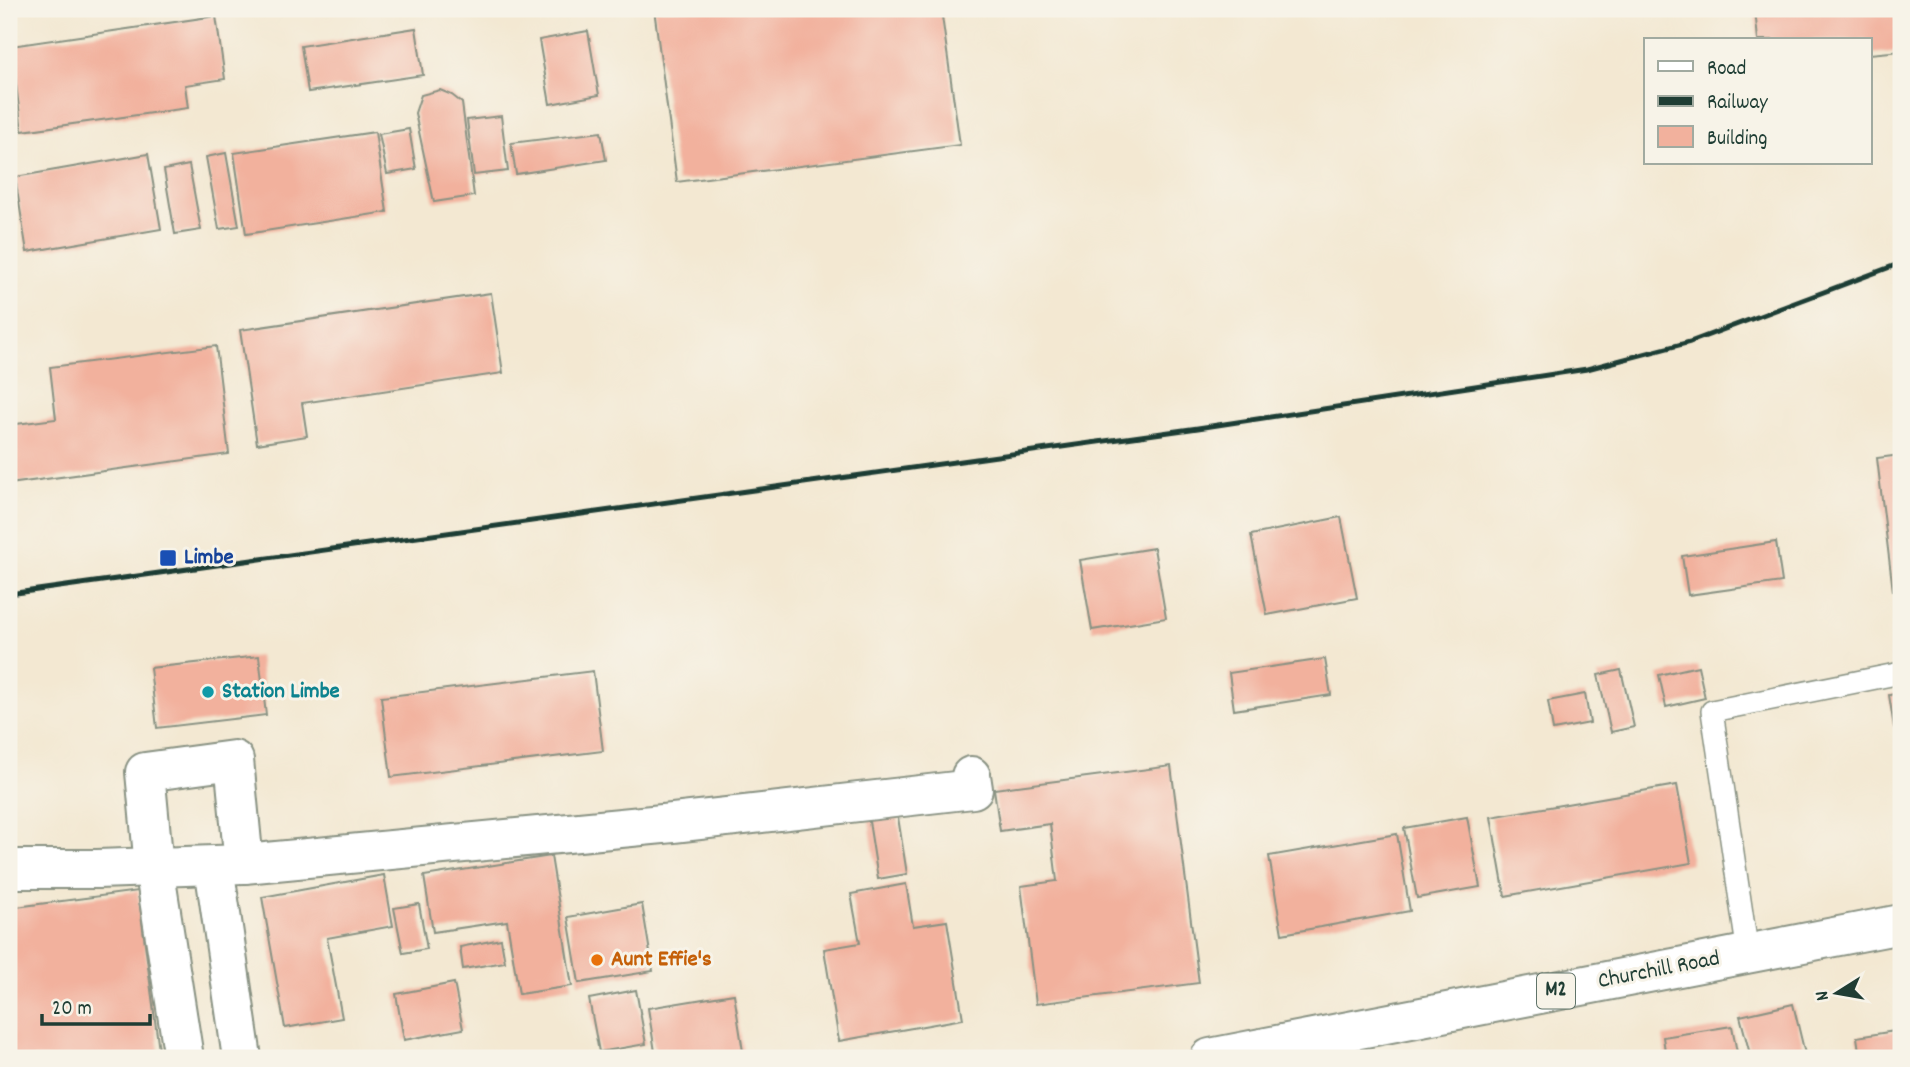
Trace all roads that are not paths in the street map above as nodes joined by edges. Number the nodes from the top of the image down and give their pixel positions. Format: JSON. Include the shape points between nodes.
{"nodes":[{"id":1,"x":1901,"y":673,"type":"edge"},
{"id":2,"x":971,"y":776,"type":"dead end"},
{"id":3,"x":229,"y":865,"type":"junction"},
{"id":4,"x":155,"y":867,"type":"junction"},
{"id":5,"x":9,"y":869,"type":"edge"},
{"id":6,"x":1901,"y":924,"type":"edge"},
{"id":7,"x":1748,"y":954,"type":"junction"},
{"id":8,"x":239,"y":1044,"type":"edge"},
{"id":9,"x":182,"y":1047,"type":"edge"},
{"id":10,"x":1210,"y":1058,"type":"edge"}],
"edges":[{"from":1,"to":7,"type":"lane","via":[[1712,711]]},
{"from":2,"to":3,"type":"main road","via":[[973,789]]},
{"from":3,"to":4,"type":"main road"},
{"from":3,"to":4,"type":"main road","via":[[234,760],[145,772]]},
{"from":3,"to":8,"type":"main road"},
{"from":4,"to":5,"type":"main road"},
{"from":4,"to":9,"type":"main road"},
{"from":6,"to":7,"type":"main road","name":"Churchill Road","number":"M2"},
{"from":7,"to":10,"type":"main road","name":"Churchill Road","number":"M2"},
{"from":8,"to":9,"type":"main road"}]}
